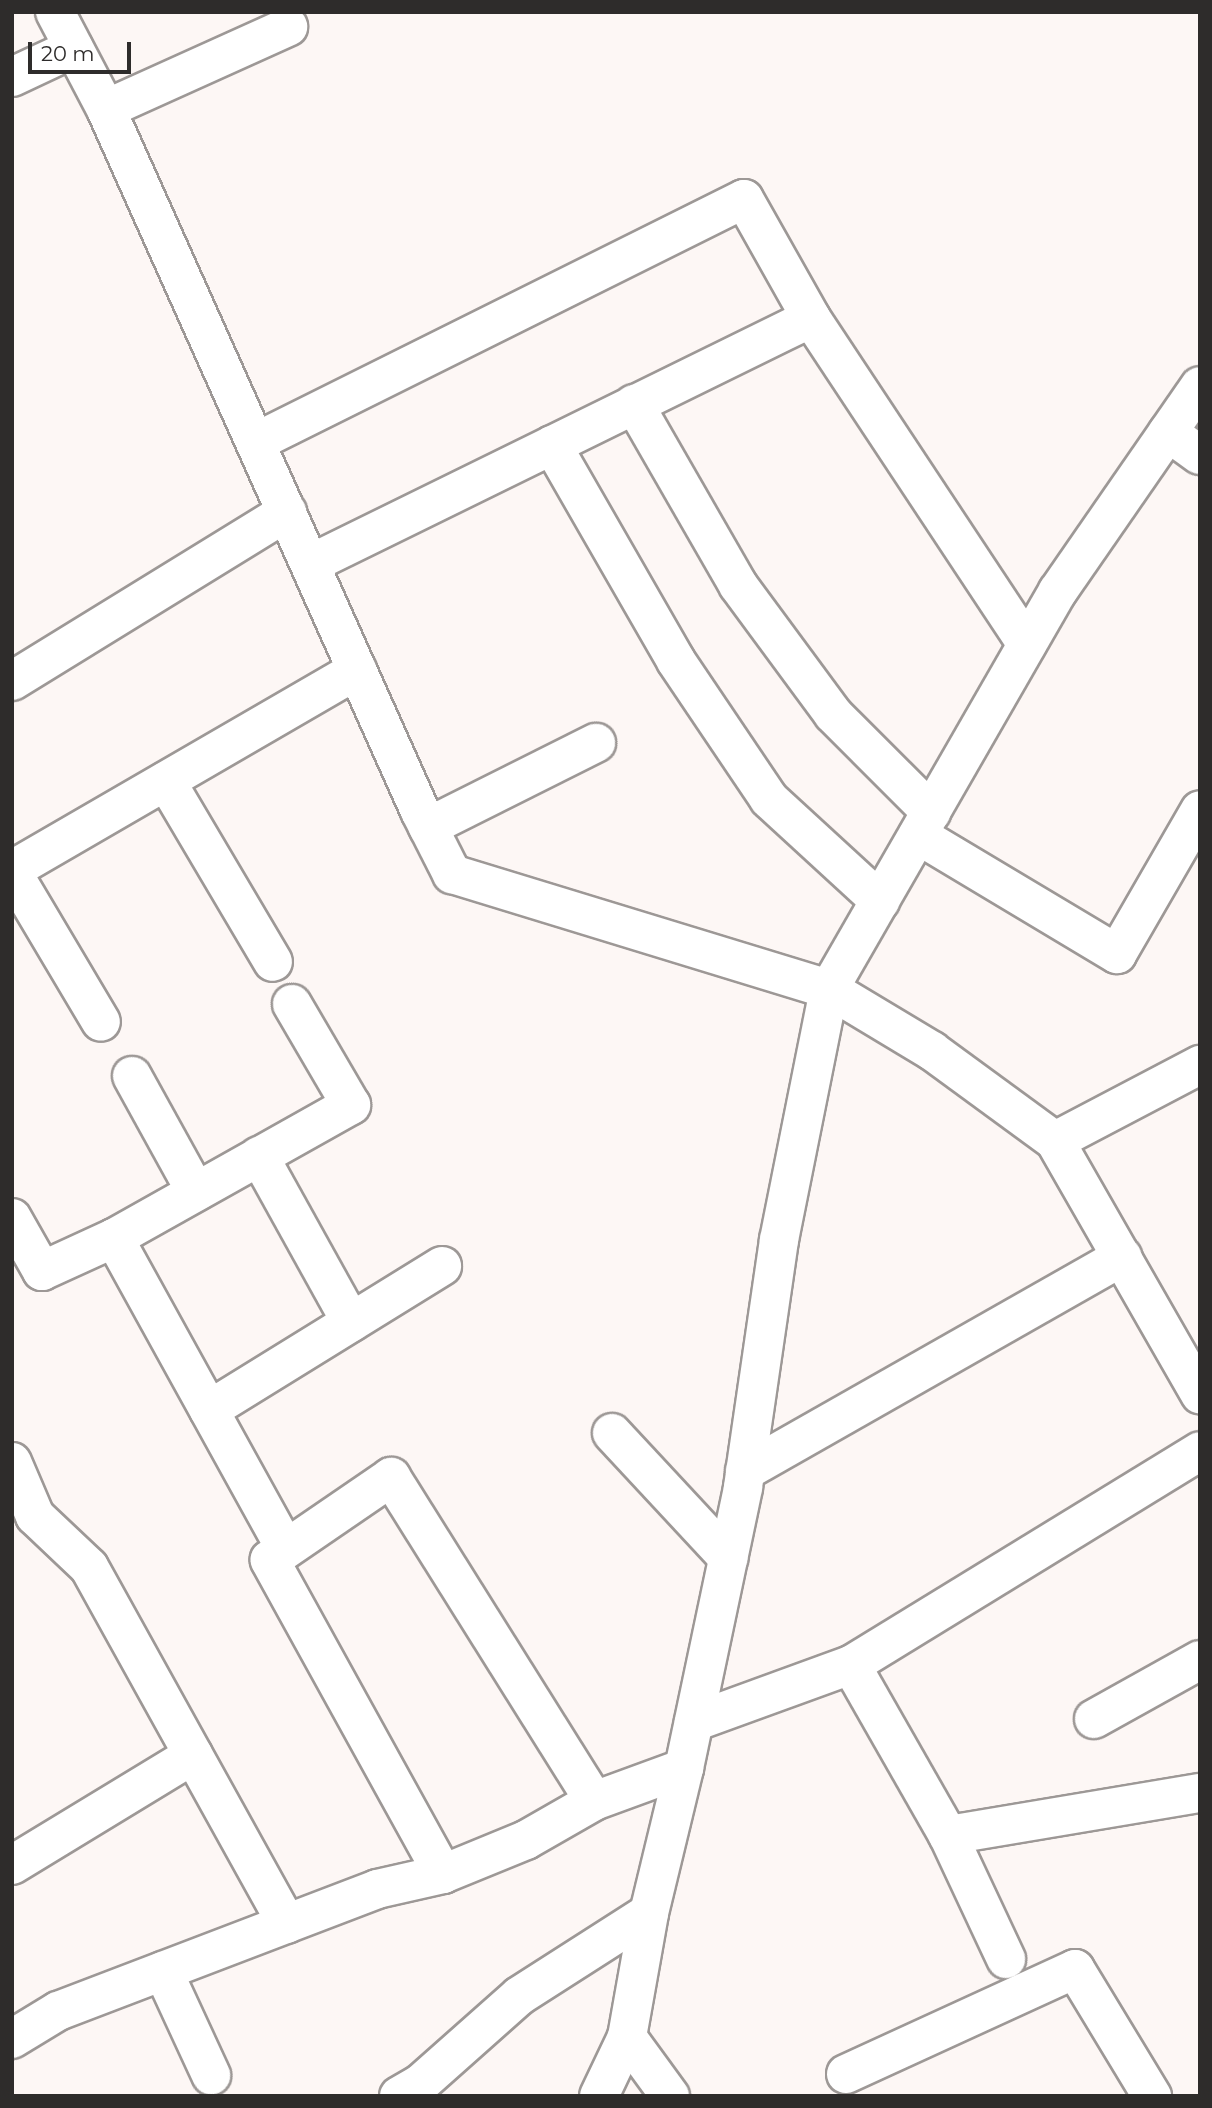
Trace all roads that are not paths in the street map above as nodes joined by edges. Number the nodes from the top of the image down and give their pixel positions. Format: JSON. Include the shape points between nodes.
{"nodes":[{"id":1,"x":55,"y":12,"type":"edge"},
{"id":2,"x":288,"y":27,"type":"dead end"},
{"id":3,"x":74,"y":48,"type":"junction"},
{"id":4,"x":12,"y":77,"type":"edge"},
{"id":5,"x":106,"y":110,"type":"junction"},
{"id":6,"x":811,"y":318,"type":"junction"},
{"id":7,"x":1200,"y":386,"type":"edge"},
{"id":8,"x":634,"y":404,"type":"junction"},
{"id":9,"x":1168,"y":432,"type":"junction"},
{"id":10,"x":256,"y":442,"type":"junction"},
{"id":11,"x":552,"y":445,"type":"junction"},
{"id":12,"x":1200,"y":455,"type":"edge"},
{"id":13,"x":287,"y":512,"type":"junction"},
{"id":14,"x":310,"y":564,"type":"junction"},
{"id":15,"x":1027,"y":644,"type":"junction"},
{"id":16,"x":357,"y":670,"type":"junction"},
{"id":17,"x":12,"y":681,"type":"edge"},
{"id":18,"x":596,"y":743,"type":"dead end"},
{"id":19,"x":166,"y":781,"type":"junction"},
{"id":20,"x":1200,"y":810,"type":"edge"},
{"id":21,"x":924,"y":824,"type":"junction"},
{"id":22,"x":428,"y":827,"type":"junction"},
{"id":23,"x":12,"y":871,"type":"edge"},
{"id":24,"x":880,"y":901,"type":"junction"},
{"id":25,"x":273,"y":962,"type":"dead end"},
{"id":26,"x":829,"y":989,"type":"junction"},
{"id":27,"x":292,"y":1004,"type":"dead end"},
{"id":28,"x":101,"y":1022,"type":"dead end"},
{"id":29,"x":1200,"y":1065,"type":"edge"},
{"id":30,"x":132,"y":1076,"type":"dead end"},
{"id":31,"x":1055,"y":1141,"type":"junction"},
{"id":32,"x":259,"y":1156,"type":"junction"},
{"id":33,"x":196,"y":1192,"type":"junction"},
{"id":34,"x":12,"y":1218,"type":"edge"},
{"id":35,"x":114,"y":1238,"type":"junction"},
{"id":36,"x":1122,"y":1257,"type":"junction"},
{"id":37,"x":442,"y":1266,"type":"dead end"},
{"id":38,"x":351,"y":1322,"type":"junction"},
{"id":39,"x":1200,"y":1394,"type":"edge"},
{"id":40,"x":209,"y":1410,"type":"junction"},
{"id":41,"x":612,"y":1433,"type":"dead end"},
{"id":42,"x":1200,"y":1451,"type":"edge"},
{"id":43,"x":12,"y":1462,"type":"edge"},
{"id":44,"x":745,"y":1471,"type":"junction"},
{"id":45,"x":286,"y":1549,"type":"junction"},
{"id":46,"x":728,"y":1558,"type":"junction"},
{"id":47,"x":1200,"y":1660,"type":"edge"},
{"id":48,"x":851,"y":1665,"type":"junction"},
{"id":49,"x":1094,"y":1719,"type":"dead end"},
{"id":50,"x":694,"y":1722,"type":"junction"},
{"id":51,"x":193,"y":1755,"type":"junction"},
{"id":52,"x":684,"y":1768,"type":"junction"},
{"id":53,"x":1199,"y":1795,"type":"edge"},
{"id":54,"x":594,"y":1801,"type":"junction"},
{"id":55,"x":948,"y":1835,"type":"junction"},
{"id":56,"x":12,"y":1865,"type":"edge"},
{"id":57,"x":443,"y":1874,"type":"junction"},
{"id":58,"x":649,"y":1913,"type":"junction"},
{"id":59,"x":287,"y":1924,"type":"junction"},
{"id":60,"x":1006,"y":1959,"type":"dead end"},
{"id":61,"x":163,"y":1971,"type":"junction"},
{"id":62,"x":627,"y":2037,"type":"junction"},
{"id":63,"x":12,"y":2039,"type":"edge"},
{"id":64,"x":846,"y":2074,"type":"dead end"},
{"id":65,"x":211,"y":2076,"type":"dead end"},
{"id":66,"x":399,"y":2096,"type":"edge"},
{"id":67,"x":598,"y":2096,"type":"edge"},
{"id":68,"x":670,"y":2096,"type":"edge"},
{"id":69,"x":1152,"y":2096,"type":"edge"}],
"edges":[{"from":1,"to":3,"type":"street"},
{"from":2,"to":5,"type":"street"},
{"from":3,"to":4,"type":"street"},
{"from":3,"to":5,"type":"street"},
{"from":5,"to":10,"type":"street"},
{"from":6,"to":8,"type":"street"},
{"from":6,"to":10,"type":"street","via":[[744,199]]},
{"from":6,"to":15,"type":"street"},
{"from":7,"to":9,"type":"street"},
{"from":8,"to":11,"type":"street"},
{"from":8,"to":21,"type":"street","via":[[738,585],[833,714]]},
{"from":9,"to":12,"type":"street"},
{"from":9,"to":15,"type":"street","via":[[1058,591]]},
{"from":10,"to":13,"type":"street"},
{"from":11,"to":14,"type":"street"},
{"from":11,"to":24,"type":"street","via":[[676,660],[769,799]]},
{"from":13,"to":14,"type":"street"},
{"from":13,"to":17,"type":"street"},
{"from":14,"to":16,"type":"street"},
{"from":15,"to":21,"type":"street"},
{"from":16,"to":19,"type":"street"},
{"from":16,"to":22,"type":"street"},
{"from":18,"to":22,"type":"street"},
{"from":19,"to":23,"type":"street"},
{"from":19,"to":25,"type":"street"},
{"from":20,"to":21,"type":"street","via":[[1117,954]]},
{"from":21,"to":24,"type":"street"},
{"from":22,"to":26,"type":"street","via":[[452,874]]},
{"from":23,"to":28,"type":"street"},
{"from":24,"to":26,"type":"street"},
{"from":26,"to":31,"type":"street","via":[[932,1051]]},
{"from":26,"to":44,"type":"street","via":[[779,1240]]},
{"from":27,"to":32,"type":"street","via":[[351,1105]]},
{"from":29,"to":31,"type":"street"},
{"from":30,"to":33,"type":"street"},
{"from":31,"to":36,"type":"street"},
{"from":32,"to":33,"type":"street"},
{"from":32,"to":38,"type":"street"},
{"from":33,"to":35,"type":"street"},
{"from":34,"to":35,"type":"street","via":[[42,1271]]},
{"from":35,"to":40,"type":"street"},
{"from":36,"to":39,"type":"street"},
{"from":36,"to":44,"type":"street"},
{"from":37,"to":38,"type":"street"},
{"from":38,"to":40,"type":"street"},
{"from":40,"to":45,"type":"street"},
{"from":41,"to":46,"type":"street"},
{"from":42,"to":48,"type":"street"},
{"from":43,"to":51,"type":"street","via":[[35,1516],[89,1567]]},
{"from":44,"to":46,"type":"street"},
{"from":45,"to":54,"type":"street","via":[[391,1477]]},
{"from":45,"to":57,"type":"street","via":[[270,1560]]},
{"from":46,"to":50,"type":"street"},
{"from":47,"to":49,"type":"street"},
{"from":48,"to":50,"type":"street"},
{"from":48,"to":55,"type":"street"},
{"from":50,"to":52,"type":"street"},
{"from":51,"to":56,"type":"street"},
{"from":51,"to":59,"type":"street"},
{"from":52,"to":54,"type":"street"},
{"from":52,"to":58,"type":"street"},
{"from":53,"to":55,"type":"street"},
{"from":54,"to":57,"type":"street","via":[[526,1840]]},
{"from":55,"to":60,"type":"street"},
{"from":57,"to":59,"type":"street","via":[[377,1889]]},
{"from":58,"to":62,"type":"street"},
{"from":58,"to":66,"type":"street","via":[[519,1996],[420,2084]]},
{"from":59,"to":61,"type":"street"},
{"from":61,"to":63,"type":"street","via":[[58,2011]]},
{"from":61,"to":65,"type":"street"},
{"from":62,"to":67,"type":"street"},
{"from":62,"to":68,"type":"street"},
{"from":64,"to":69,"type":"street","via":[[1075,1969]]}]}
